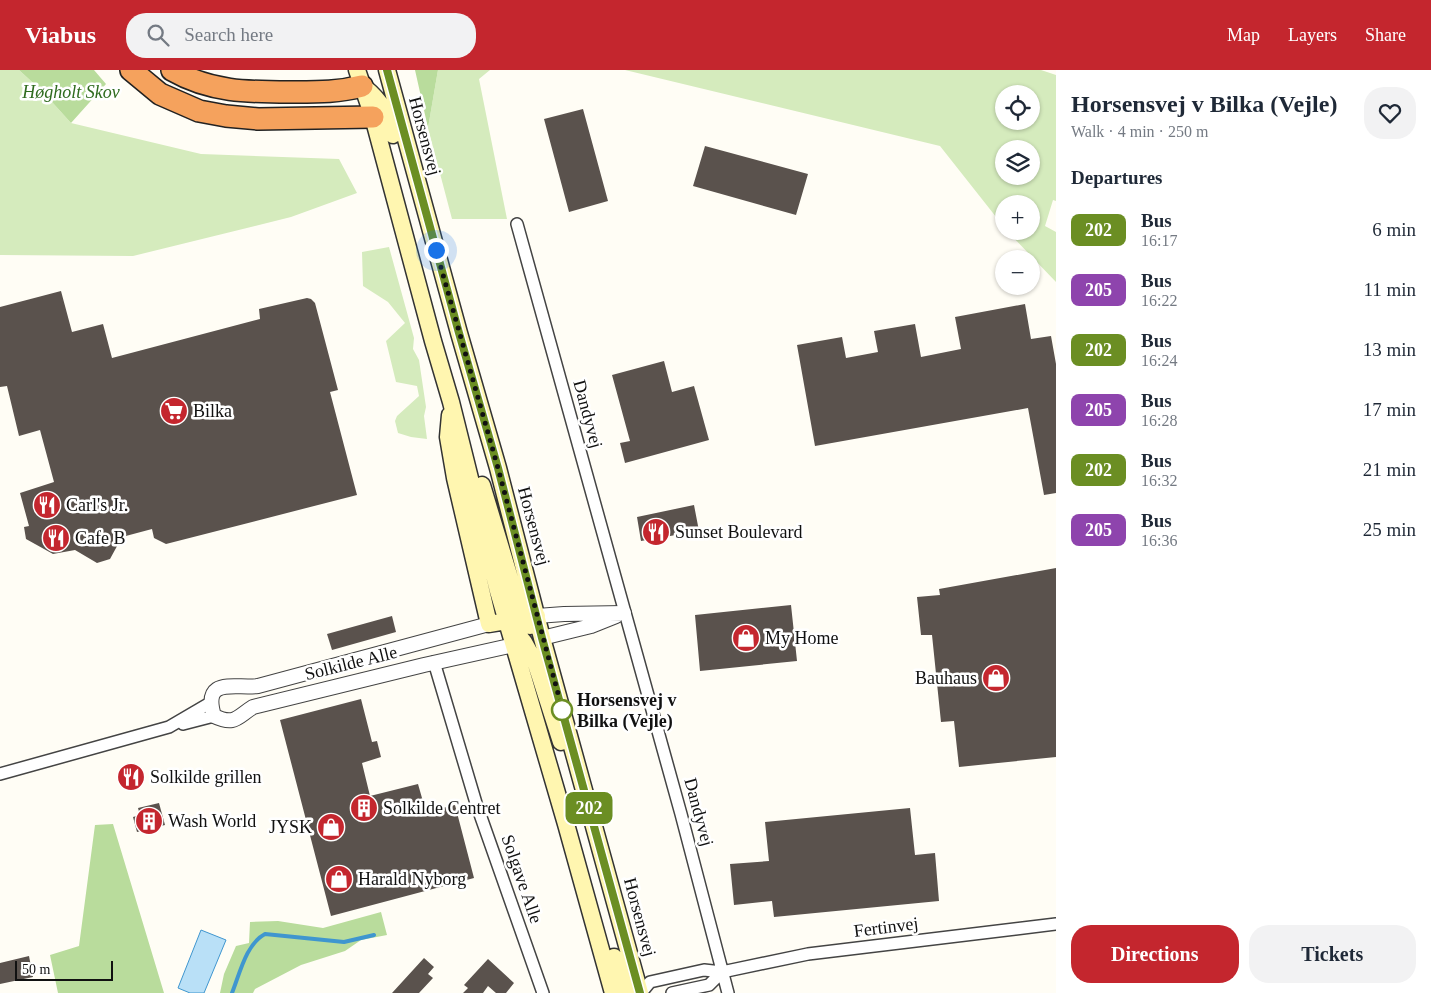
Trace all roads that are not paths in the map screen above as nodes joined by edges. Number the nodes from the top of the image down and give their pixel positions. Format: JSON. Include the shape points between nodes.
{"nodes":[{"id":1,"x":131,"y":70,"type":"edge"},
{"id":2,"x":172,"y":70,"type":"edge"},
{"id":3,"x":359,"y":78,"type":"edge"},
{"id":4,"x":388,"y":78,"type":"edge"},
{"id":5,"x":378,"y":111,"type":"junction"},
{"id":6,"x":517,"y":224,"type":"dead end"},
{"id":7,"x":436,"y":250,"type":"junction"},
{"id":8,"x":451,"y":402,"type":"junction"},
{"id":9,"x":624,"y":614,"type":"junction"},
{"id":10,"x":522,"y":618,"type":"junction"},
{"id":11,"x":489,"y":624,"type":"junction"},
{"id":12,"x":542,"y":638,"type":"junction"},
{"id":13,"x":519,"y":643,"type":"junction"},
{"id":14,"x":434,"y":662,"type":"junction"},
{"id":15,"x":212,"y":710,"type":"junction"},
{"id":16,"x":579,"y":772,"type":"junction"},
{"id":17,"x":0,"y":774,"type":"edge"},
{"id":18,"x":566,"y":824,"type":"junction"},
{"id":19,"x":1056,"y":924,"type":"edge"},
{"id":20,"x":722,"y":972,"type":"junction"},
{"id":21,"x":543,"y":993,"type":"edge"},
{"id":22,"x":613,"y":993,"type":"edge"},
{"id":23,"x":640,"y":993,"type":"edge"},
{"id":24,"x":672,"y":993,"type":"edge"},
{"id":25,"x":728,"y":993,"type":"edge"}],
"edges":[{"from":1,"to":5,"type":"highway","via":[[160,94],[199,111],[217,114],[258,119]]},
{"from":2,"to":3,"type":"highway","via":[[190,80],[220,88],[255,92],[344,91]]},
{"from":3,"to":5,"type":"main road","name":"Horsensvej"},
{"from":4,"to":5,"type":"main road"},
{"from":4,"to":7,"type":"main road","name":"Horsensvej"},
{"from":5,"to":7,"type":"main road","via":[[390,123],[420,229]]},
{"from":5,"to":8,"type":"main road","name":"Horsensvej"},
{"from":6,"to":9,"type":"street","name":"Dandyvej"},
{"from":7,"to":10,"type":"main road","name":"Horsensvej","via":[[498,468]]},
{"from":8,"to":10,"type":"main road","name":"Horsensvej"},
{"from":8,"to":11,"type":"main road","via":[[448,437],[455,478]]},
{"from":9,"to":10,"type":"street"},
{"from":9,"to":12,"type":"street"},
{"from":9,"to":20,"type":"street","name":"Dandyvej"},
{"from":10,"to":11,"type":"main road"},
{"from":10,"to":12,"type":"main road","name":"Horsensvej"},
{"from":10,"to":13,"type":"main road","name":"Horsensvej"},
{"from":11,"to":15,"type":"street","name":"Solkilde Alle","via":[[258,686],[218,688],[212,694]]},
{"from":12,"to":13,"type":"main road"},
{"from":12,"to":16,"type":"main road","name":"Horsensvej"},
{"from":13,"to":14,"type":"street","name":"Solkilde Alle"},
{"from":13,"to":16,"type":"main road","via":[[536,664],[558,738]]},
{"from":13,"to":18,"type":"main road","name":"Horsensvej"},
{"from":14,"to":15,"type":"street","name":"Solkilde Alle","via":[[253,707],[236,720],[228,721]]},
{"from":14,"to":21,"type":"street","name":"Solgave Alle","via":[[476,803]]},
{"from":15,"to":17,"type":"street","name":"Solkilde Alle","via":[[169,727]]},
{"from":16,"to":23,"type":"main road","name":"Horsensvej"},
{"from":18,"to":22,"type":"main road","name":"Horsensvej"},
{"from":18,"to":23,"type":"main road","via":[[587,860],[618,972],[626,988]]},
{"from":19,"to":20,"type":"street","name":"Fertinvej","via":[[808,954]]},
{"from":20,"to":23,"type":"street","name":"Fertinvej","via":[[704,970],[661,979],[650,982]]},
{"from":20,"to":24,"type":"street","name":"Fertinvej","via":[[709,984]]},
{"from":20,"to":25,"type":"street","name":"Dandyvej"}]}
